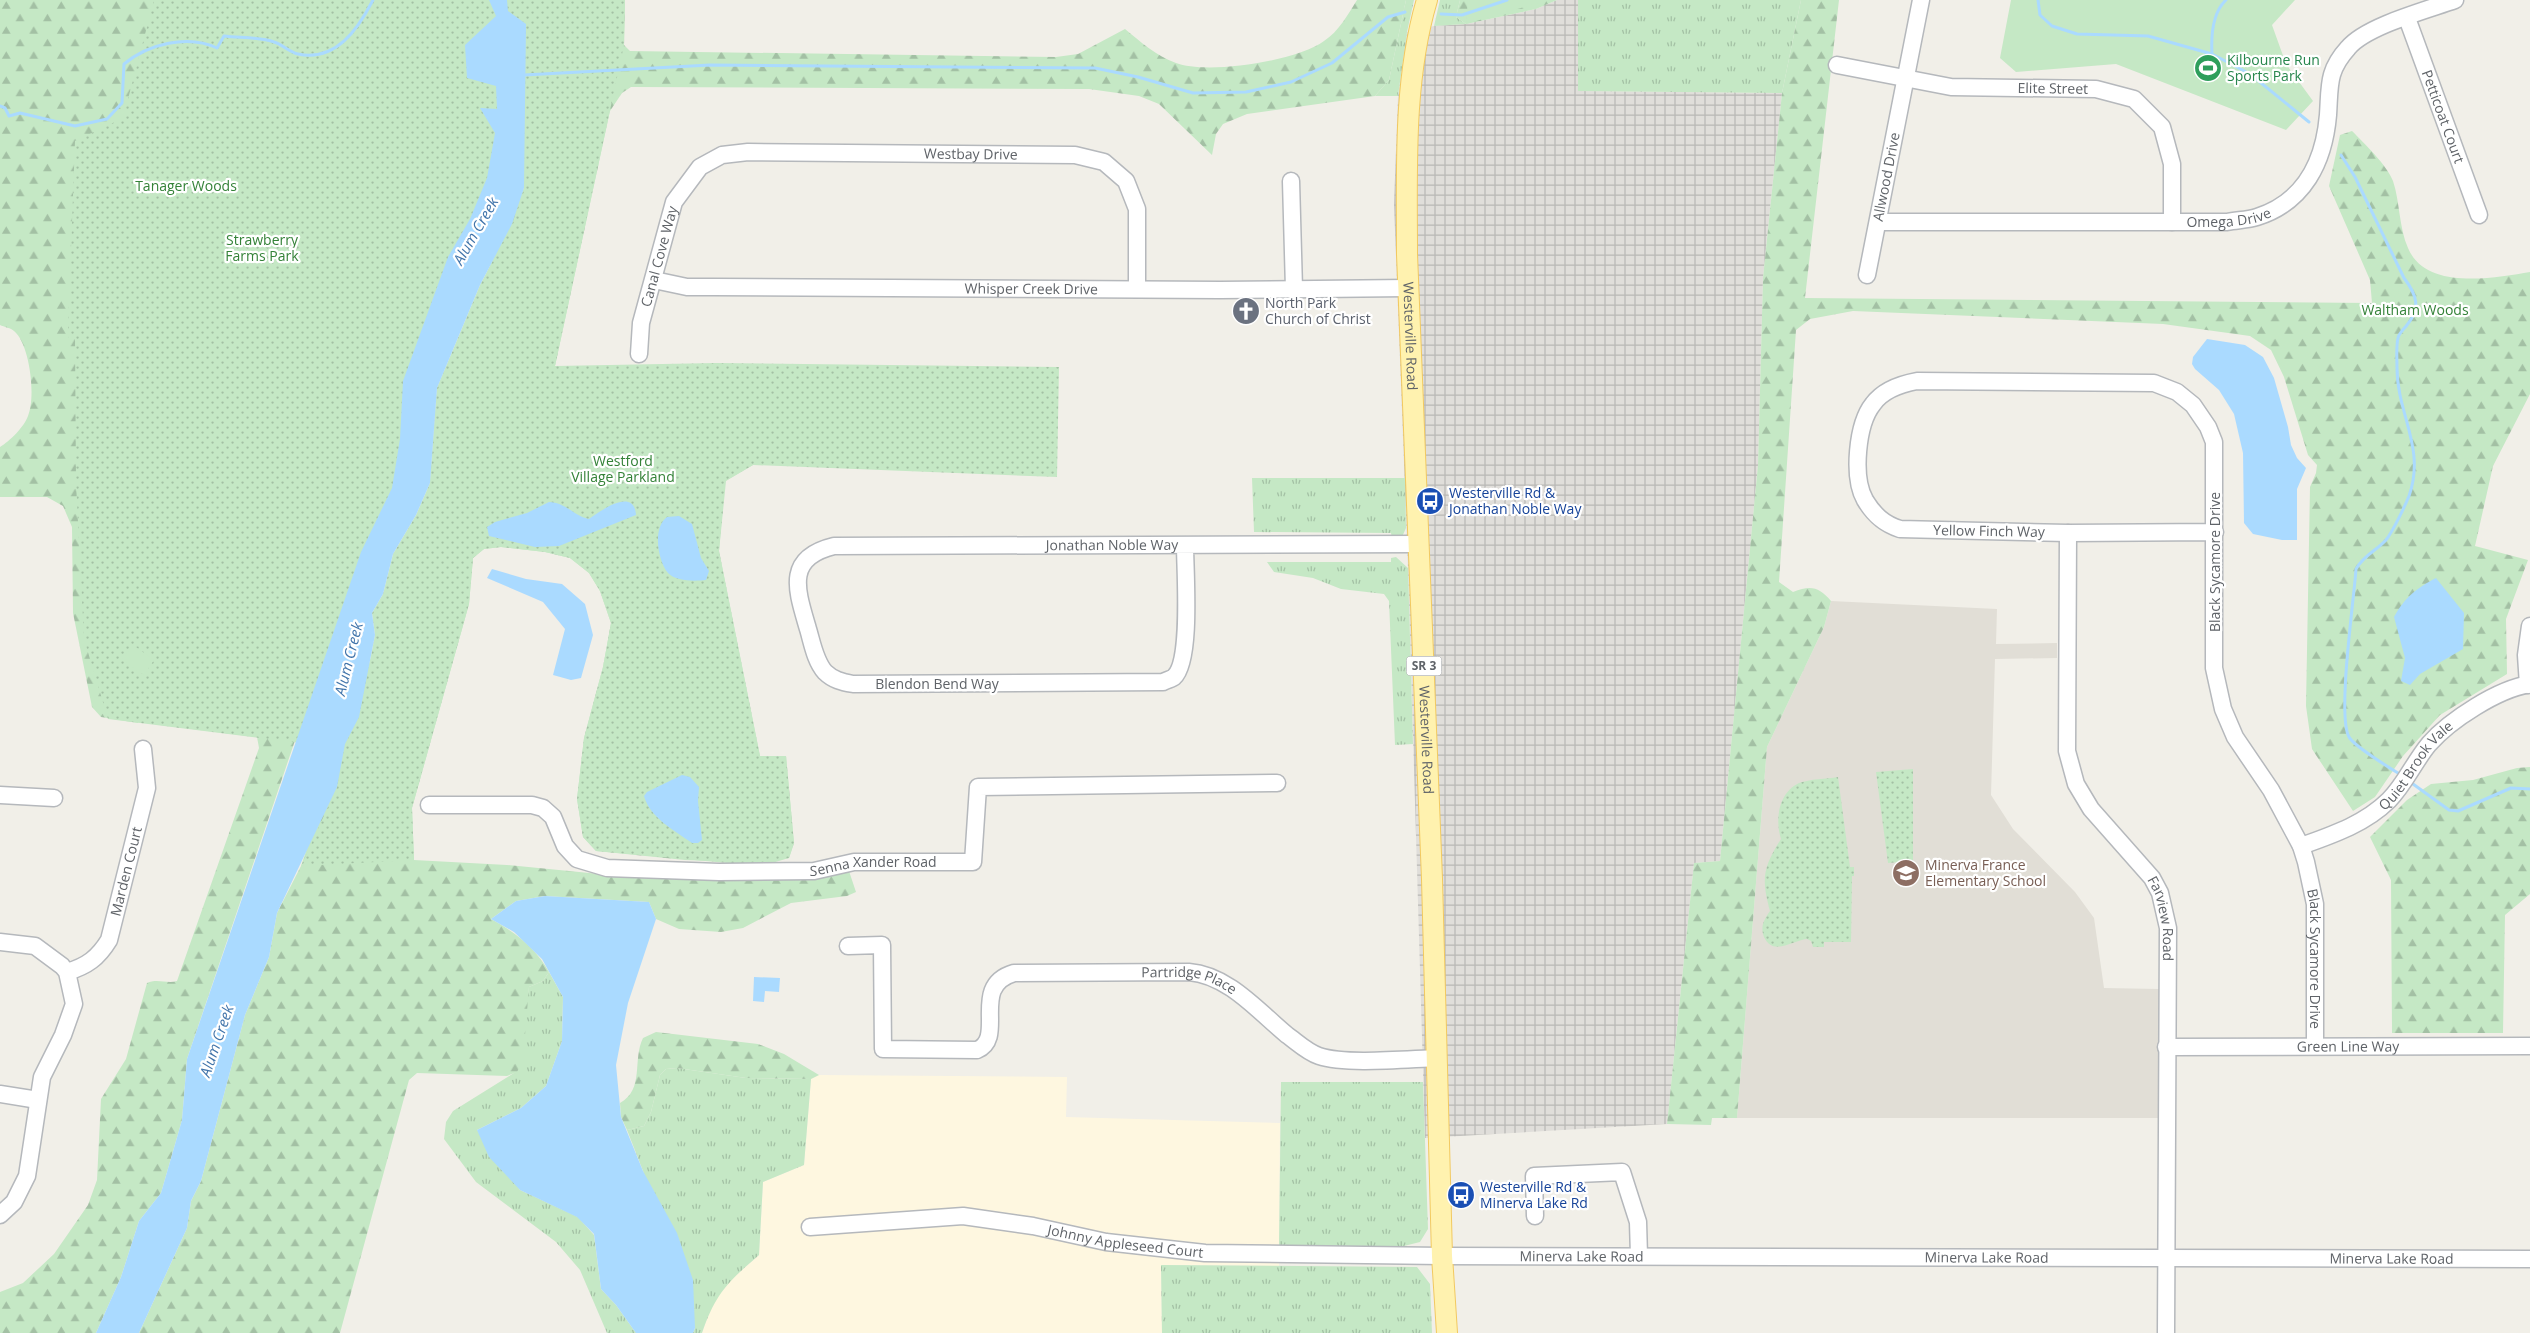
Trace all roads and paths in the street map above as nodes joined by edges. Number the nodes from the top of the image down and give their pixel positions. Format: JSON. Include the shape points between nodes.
{"nodes":[{"id":1,"x":1427,"y":0,"type":"edge"},
{"id":2,"x":1922,"y":0,"type":"edge"},
{"id":3,"x":2455,"y":0,"type":"edge"},
{"id":4,"x":2406,"y":18,"type":"junction"},
{"id":5,"x":1836,"y":65,"type":"dead end"},
{"id":6,"x":1906,"y":79,"type":"junction"},
{"id":7,"x":700,"y":167,"type":"joint"},
{"id":8,"x":1291,"y":181,"type":"dead end"},
{"id":9,"x":2479,"y":215,"type":"dead end"},
{"id":10,"x":1878,"y":222,"type":"junction"},
{"id":11,"x":2172,"y":222,"type":"junction"},
{"id":12,"x":1868,"y":275,"type":"dead end"},
{"id":13,"x":654,"y":280,"type":"junction"},
{"id":14,"x":1294,"y":288,"type":"junction"},
{"id":15,"x":1408,"y":288,"type":"junction"},
{"id":16,"x":1137,"y":289,"type":"junction"},
{"id":17,"x":639,"y":354,"type":"dead end"},
{"id":18,"x":1868,"y":413,"type":"joint"},
{"id":19,"x":2215,"y":532,"type":"junction"},
{"id":20,"x":2068,"y":533,"type":"junction"},
{"id":21,"x":1419,"y":544,"type":"junction"},
{"id":22,"x":1185,"y":545,"type":"junction"},
{"id":23,"x":808,"y":556,"type":"joint"},
{"id":24,"x":2530,"y":626,"type":"edge"},
{"id":25,"x":2529,"y":684,"type":"edge"},
{"id":26,"x":143,"y":749,"type":"dead end"},
{"id":27,"x":1277,"y":783,"type":"dead end"},
{"id":28,"x":0,"y":795,"type":"edge"},
{"id":29,"x":54,"y":798,"type":"dead end"},
{"id":30,"x":429,"y":805,"type":"dead end"},
{"id":31,"x":2301,"y":846,"type":"junction"},
{"id":32,"x":0,"y":942,"type":"edge"},
{"id":33,"x":848,"y":946,"type":"dead end"},
{"id":34,"x":67,"y":972,"type":"junction"},
{"id":35,"x":2315,"y":1046,"type":"junction"},
{"id":36,"x":2530,"y":1046,"type":"edge"},
{"id":37,"x":2166,"y":1047,"type":"junction"},
{"id":38,"x":1437,"y":1058,"type":"junction"},
{"id":39,"x":0,"y":1094,"type":"edge"},
{"id":40,"x":38,"y":1100,"type":"junction"},
{"id":41,"x":0,"y":1215,"type":"edge"},
{"id":42,"x":1535,"y":1216,"type":"dead end"},
{"id":43,"x":810,"y":1227,"type":"dead end"},
{"id":44,"x":1442,"y":1256,"type":"junction"},
{"id":45,"x":1639,"y":1256,"type":"junction"},
{"id":46,"x":2165,"y":1259,"type":"junction"},
{"id":47,"x":2530,"y":1259,"type":"edge"},
{"id":48,"x":1447,"y":1333,"type":"edge"},
{"id":49,"x":2166,"y":1333,"type":"edge"}],
"edges":[{"from":1,"to":15,"type":"main road","name":"Westerville Road","number":"SR 3","via":[[1411,85],[1406,171]]},
{"from":2,"to":6,"type":"street","name":"Allwood Drive"},
{"from":3,"to":4,"type":"street","name":"Omega Drive"},
{"from":4,"to":9,"type":"street","name":"Petticoat Court"},
{"from":4,"to":11,"type":"street","name":"Omega Drive","via":[[2368,33],[2349,46],[2337,62],[2330,74],[2328,115],[2314,173],[2298,192],[2277,209],[2256,218],[2227,222]]},
{"from":5,"to":6,"type":"street","name":"Elite Street"},
{"from":6,"to":10,"type":"street","name":"Allwood Drive"},
{"from":6,"to":11,"type":"street","name":"Elite Street","via":[[1970,89],[2096,89],[2134,99],[2162,127],[2172,164]]},
{"from":7,"to":13,"type":"street","name":"Canal Cove Way","via":[[674,202]]},
{"from":7,"to":16,"type":"street","name":"Westbay Drive","via":[[722,155],[748,152],[1076,155],[1104,162],[1126,181],[1137,209]]},
{"from":8,"to":14,"type":"street"},
{"from":10,"to":11,"type":"street","name":"Omega Drive"},
{"from":10,"to":12,"type":"street","name":"Allwood Drive"},
{"from":13,"to":16,"type":"street","name":"Whisper Creek Drive","via":[[687,287]]},
{"from":13,"to":17,"type":"street","name":"Canal Cove Way","via":[[641,323]]},
{"from":14,"to":15,"type":"street","name":"Whisper Creek Drive"},
{"from":14,"to":16,"type":"street","name":"Whisper Creek Drive"},
{"from":15,"to":21,"type":"main road","name":"Westerville Road","number":"SR 3"},
{"from":18,"to":19,"type":"street","name":"Black Sycamore Drive","via":[[1878,398],[1896,387],[1917,381],[2118,382],[2167,386],[2193,405],[2214,442]]},
{"from":18,"to":20,"type":"street","name":"Yellow Finch Way","via":[[1859,441],[1860,486],[1864,499],[1886,524],[1900,529]]},
{"from":19,"to":20,"type":"street","name":"Yellow Finch Way"},
{"from":19,"to":31,"type":"street","name":"Black Sycamore Drive","via":[[2214,668],[2223,709],[2235,737]]},
{"from":20,"to":37,"type":"street","name":"Farview Road","via":[[2067,751],[2076,784],[2091,809],[2141,864],[2160,892],[2168,928]]},
{"from":21,"to":22,"type":"street","name":"Jonathan Noble Way"},
{"from":21,"to":38,"type":"main road","name":"Westerville Road","number":"SR 3"},
{"from":22,"to":23,"type":"street","name":"Jonathan Noble Way","via":[[834,546]]},
{"from":22,"to":23,"type":"street","name":"Blendon Bend Way","via":[[1186,646],[1174,677],[1148,683],[853,684],[837,681],[824,671],[816,657],[798,594],[797,577]]},
{"from":24,"to":25,"type":"street","via":[[2526,655]]},
{"from":25,"to":31,"type":"street","name":"Quiet Brook Vale","via":[[2500,694],[2451,723],[2429,744],[2388,801],[2372,813],[2341,832]]},
{"from":26,"to":34,"type":"street","name":"Marden Court","via":[[147,788],[109,940],[100,955],[86,966]]},
{"from":27,"to":30,"type":"street","name":"Senna Xander Road","via":[[978,787],[973,862],[854,862],[814,871],[608,868],[577,859],[565,846],[553,817],[543,808],[524,804]]},
{"from":28,"to":29,"type":"street"},
{"from":31,"to":35,"type":"street","name":"Black Sycamore Drive","via":[[2315,904]]},
{"from":32,"to":34,"type":"street","via":[[35,946]]},
{"from":33,"to":38,"type":"street","name":"Partridge Place","via":[[882,945],[883,1049],[977,1050],[987,1042],[992,992],[1003,976],[1025,972],[1189,972],[1202,973],[1226,985],[1303,1047],[1319,1056],[1342,1059]]},
{"from":34,"to":40,"type":"street","via":[[74,1004],[64,1035],[42,1076]]},
{"from":35,"to":36,"type":"street","name":"Green Line Way"},
{"from":35,"to":37,"type":"street","name":"Green Line Way"},
{"from":37,"to":46,"type":"street","name":"Farview Road"},
{"from":38,"to":44,"type":"main road","name":"Westerville Road","number":"SR 3"},
{"from":39,"to":40,"type":"street"},
{"from":40,"to":41,"type":"street","via":[[27,1176],[14,1202]]},
{"from":42,"to":45,"type":"street","via":[[1534,1176],[1622,1172],[1638,1222]]},
{"from":43,"to":44,"type":"street","name":"Johnny Appleseed Court","via":[[963,1216],[1034,1226],[1106,1242],[1205,1253]]},
{"from":44,"to":45,"type":"street","name":"Minerva Lake Road"},
{"from":44,"to":48,"type":"main road","name":"Westerville Road","number":"SR 3"},
{"from":45,"to":46,"type":"street","name":"Minerva Lake Road"},
{"from":46,"to":47,"type":"street","name":"Minerva Lake Road"},
{"from":46,"to":49,"type":"street","name":"Farview Road"}]}
